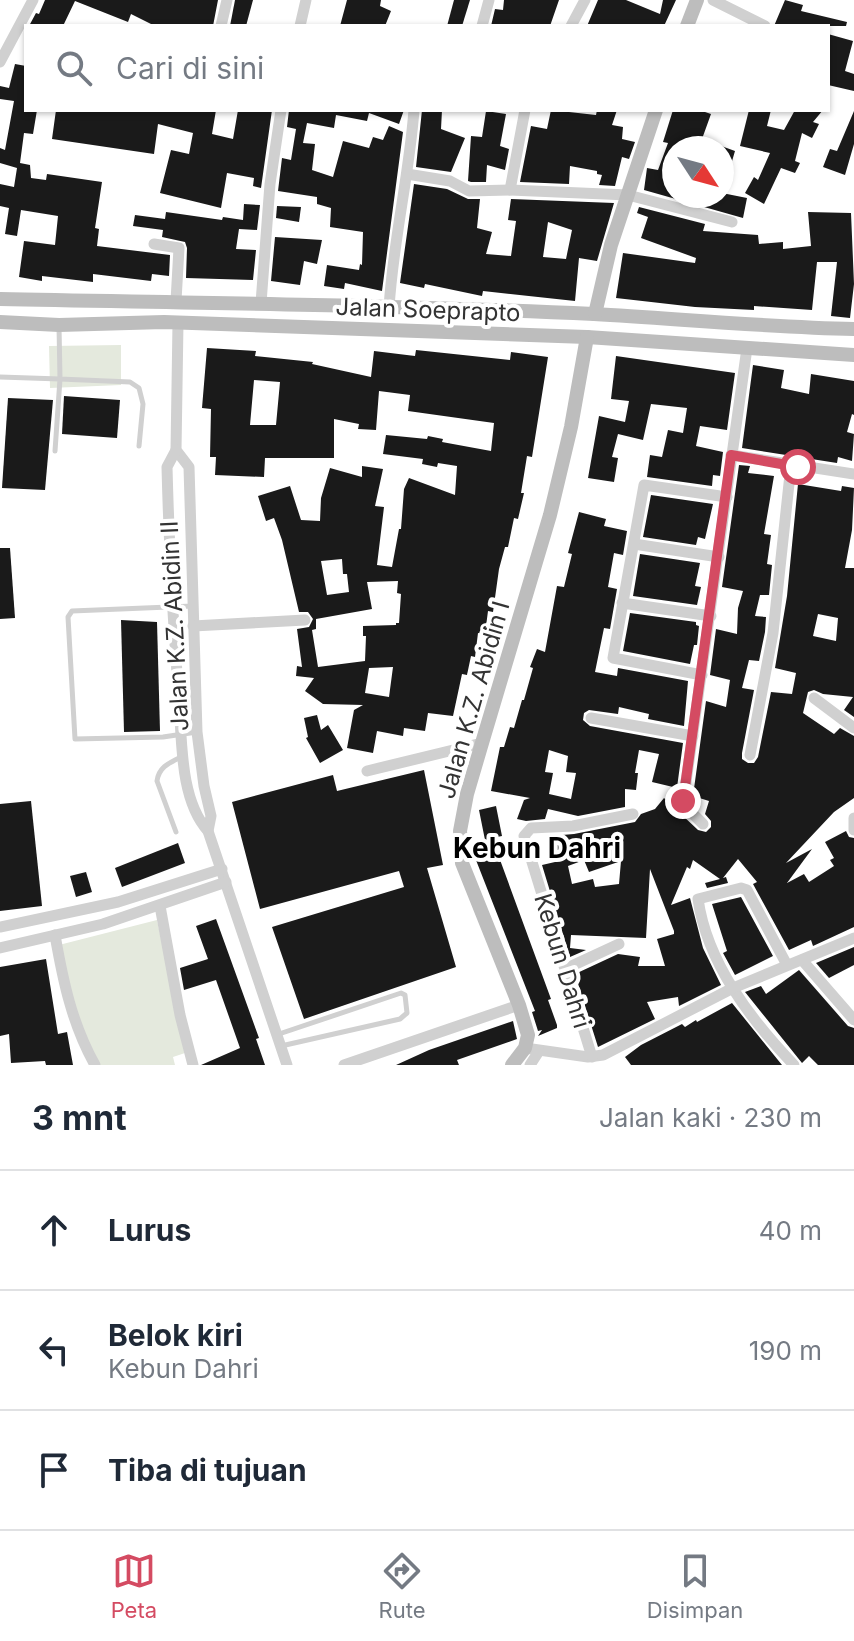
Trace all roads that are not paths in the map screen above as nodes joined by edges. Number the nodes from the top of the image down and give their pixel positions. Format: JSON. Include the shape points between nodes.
{"nodes":[{"id":1,"x":33,"y":0,"type":"edge"},
{"id":2,"x":227,"y":0,"type":"edge"},
{"id":3,"x":306,"y":0,"type":"edge"},
{"id":4,"x":489,"y":0,"type":"edge"},
{"id":5,"x":585,"y":0,"type":"edge"},
{"id":6,"x":697,"y":0,"type":"edge"},
{"id":7,"x":713,"y":0,"type":"edge"},
{"id":8,"x":221,"y":24,"type":"edge"},
{"id":9,"x":300,"y":24,"type":"edge"},
{"id":10,"x":483,"y":24,"type":"edge"},
{"id":11,"x":572,"y":24,"type":"edge"},
{"id":12,"x":688,"y":24,"type":"edge"},
{"id":13,"x":761,"y":24,"type":"edge"},
{"id":14,"x":0,"y":62,"type":"edge"},
{"id":15,"x":281,"y":112,"type":"edge"},
{"id":16,"x":414,"y":112,"type":"edge"},
{"id":17,"x":525,"y":112,"type":"edge"},
{"id":18,"x":655,"y":112,"type":"edge"},
{"id":19,"x":407,"y":174,"type":"junction"},
{"id":20,"x":510,"y":190,"type":"junction"},
{"id":21,"x":628,"y":195,"type":"junction"},
{"id":22,"x":732,"y":222,"type":"dead end"},
{"id":23,"x":154,"y":244,"type":"dead end"},
{"id":24,"x":0,"y":299,"type":"edge"},
{"id":25,"x":176,"y":301,"type":"junction"},
{"id":26,"x":261,"y":303,"type":"junction"},
{"id":27,"x":389,"y":308,"type":"junction"},
{"id":28,"x":595,"y":314,"type":"junction"},
{"id":29,"x":0,"y":322,"type":"edge"},
{"id":30,"x":178,"y":323,"type":"junction"},
{"id":31,"x":59,"y":325,"type":"junction"},
{"id":32,"x":854,"y":329,"type":"edge"},
{"id":33,"x":587,"y":337,"type":"junction"},
{"id":34,"x":747,"y":348,"type":"junction"},
{"id":35,"x":854,"y":355,"type":"edge"},
{"id":36,"x":0,"y":377,"type":"edge"},
{"id":37,"x":60,"y":379,"type":"junction"},
{"id":38,"x":139,"y":446,"type":"dead end"},
{"id":39,"x":176,"y":450,"type":"junction"},
{"id":40,"x":55,"y":451,"type":"dead end"},
{"id":41,"x":731,"y":455,"type":"junction"},
{"id":42,"x":791,"y":465,"type":"junction"},
{"id":43,"x":854,"y":474,"type":"edge"},
{"id":44,"x":727,"y":497,"type":"junction"},
{"id":45,"x":634,"y":544,"type":"junction"},
{"id":46,"x":719,"y":557,"type":"junction"},
{"id":47,"x":622,"y":603,"type":"junction"},
{"id":48,"x":194,"y":606,"type":"junction"},
{"id":49,"x":171,"y":607,"type":"junction"},
{"id":50,"x":711,"y":616,"type":"junction"},
{"id":51,"x":305,"y":620,"type":"dead end"},
{"id":52,"x":193,"y":626,"type":"junction"},
{"id":53,"x":702,"y":675,"type":"junction"},
{"id":54,"x":814,"y":698,"type":"dead end"},
{"id":55,"x":591,"y":718,"type":"dead end"},
{"id":56,"x":854,"y":728,"type":"edge"},
{"id":57,"x":197,"y":732,"type":"junction"},
{"id":58,"x":180,"y":735,"type":"junction"},
{"id":59,"x":693,"y":736,"type":"junction"},
{"id":60,"x":482,"y":743,"type":"junction"},
{"id":61,"x":750,"y":755,"type":"dead end"},
{"id":62,"x":182,"y":757,"type":"junction"},
{"id":63,"x":367,"y":771,"type":"dead end"},
{"id":64,"x":633,"y":814,"type":"dead end"},
{"id":65,"x":854,"y":818,"type":"edge"},
{"id":66,"x":703,"y":824,"type":"dead end"},
{"id":67,"x":854,"y":830,"type":"edge"},
{"id":68,"x":208,"y":831,"type":"junction"},
{"id":69,"x":176,"y":832,"type":"dead end"},
{"id":70,"x":222,"y":869,"type":"junction"},
{"id":71,"x":226,"y":882,"type":"junction"},
{"id":72,"x":160,"y":906,"type":"junction"},
{"id":73,"x":90,"y":908,"type":"junction"},
{"id":74,"x":92,"y":926,"type":"junction"},
{"id":75,"x":0,"y":927,"type":"edge"},
{"id":76,"x":55,"y":935,"type":"junction"},
{"id":77,"x":854,"y":938,"type":"edge"},
{"id":78,"x":619,"y":944,"type":"dead end"},
{"id":79,"x":0,"y":948,"type":"edge"},
{"id":80,"x":802,"y":960,"type":"junction"},
{"id":81,"x":787,"y":965,"type":"junction"},
{"id":82,"x":565,"y":969,"type":"junction"},
{"id":83,"x":733,"y":988,"type":"junction"},
{"id":84,"x":519,"y":1005,"type":"junction"},
{"id":85,"x":854,"y":1020,"type":"edge"},
{"id":86,"x":280,"y":1040,"type":"junction"},
{"id":87,"x":532,"y":1050,"type":"junction"},
{"id":88,"x":591,"y":1060,"type":"edge"},
{"id":89,"x":95,"y":1065,"type":"edge"},
{"id":90,"x":193,"y":1065,"type":"edge"},
{"id":91,"x":287,"y":1065,"type":"edge"},
{"id":92,"x":344,"y":1065,"type":"edge"},
{"id":93,"x":512,"y":1065,"type":"edge"},
{"id":94,"x":530,"y":1065,"type":"edge"},
{"id":95,"x":794,"y":1065,"type":"edge"}],
"edges":[{"from":1,"to":14,"type":"street"},
{"from":2,"to":8,"type":"street"},
{"from":3,"to":9,"type":"street"},
{"from":4,"to":10,"type":"street"},
{"from":5,"to":11,"type":"street"},
{"from":6,"to":12,"type":"main road"},
{"from":7,"to":13,"type":"street"},
{"from":15,"to":26,"type":"street"},
{"from":16,"to":19,"type":"street"},
{"from":17,"to":20,"type":"street"},
{"from":18,"to":21,"type":"main road"},
{"from":19,"to":20,"type":"street","via":[[450,181],[469,191]]},
{"from":19,"to":27,"type":"street","via":[[391,262]]},
{"from":20,"to":21,"type":"street"},
{"from":21,"to":22,"type":"street"},
{"from":21,"to":28,"type":"main road"},
{"from":23,"to":25,"type":"street","via":[[179,248]]},
{"from":24,"to":25,"type":"main road","name":"Jalan Soeprapto"},
{"from":25,"to":26,"type":"main road","name":"Jalan Soeprapto"},
{"from":26,"to":27,"type":"main road","name":"Jalan Soeprapto"},
{"from":27,"to":28,"type":"main road","name":"Jalan Soeprapto"},
{"from":28,"to":32,"type":"main road","name":"Jalan Soeprapto"},
{"from":29,"to":31,"type":"main road","name":"Jalan Soeprapto"},
{"from":30,"to":31,"type":"main road","name":"Jalan Soeprapto"},
{"from":30,"to":33,"type":"main road","name":"Jalan Soeprapto"},
{"from":30,"to":39,"type":"street"},
{"from":31,"to":37,"type":"lane"},
{"from":33,"to":34,"type":"main road","name":"Jalan Soeprapto"},
{"from":33,"to":60,"type":"main road","name":"Jalan K.Z. Abidin I","via":[[550,515]]},
{"from":34,"to":35,"type":"main road","name":"Jalan Soeprapto"},
{"from":34,"to":41,"type":"street"},
{"from":36,"to":37,"type":"lane"},
{"from":37,"to":38,"type":"lane","via":[[136,385],[143,404]]},
{"from":37,"to":40,"type":"lane"},
{"from":39,"to":48,"type":"street","via":[[189,467]]},
{"from":39,"to":49,"type":"street","name":"Jalan K.Z. Abidin II","via":[[167,467]]},
{"from":41,"to":42,"type":"street"},
{"from":41,"to":44,"type":"street"},
{"from":42,"to":43,"type":"street"},
{"from":42,"to":61,"type":"street","via":[[773,633]]},
{"from":44,"to":45,"type":"street","via":[[644,485]]},
{"from":44,"to":46,"type":"street"},
{"from":45,"to":46,"type":"street"},
{"from":45,"to":47,"type":"street"},
{"from":46,"to":50,"type":"street"},
{"from":47,"to":50,"type":"street"},
{"from":47,"to":53,"type":"street","via":[[613,658]]},
{"from":48,"to":49,"type":"lane"},
{"from":48,"to":52,"type":"street"},
{"from":49,"to":58,"type":"street","name":"Jalan K.Z. Abidin II"},
{"from":49,"to":58,"type":"lane","via":[[70,613],[75,737]]},
{"from":50,"to":53,"type":"street"},
{"from":51,"to":52,"type":"street"},
{"from":52,"to":57,"type":"street"},
{"from":53,"to":59,"type":"street"},
{"from":54,"to":56,"type":"street"},
{"from":55,"to":59,"type":"street"},
{"from":57,"to":58,"type":"lane"},
{"from":57,"to":68,"type":"street","via":[[211,816]]},
{"from":58,"to":62,"type":"street","name":"Jalan K.Z. Abidin II"},
{"from":59,"to":66,"type":"street","via":[[683,801]]},
{"from":60,"to":63,"type":"street"},
{"from":60,"to":84,"type":"main road","name":"Jalan K.Z. Abidin I","via":[[460,831],[462,863]]},
{"from":62,"to":68,"type":"street","name":"Jalan K.Z. Abidin II","via":[[192,802]]},
{"from":62,"to":69,"type":"lane","via":[[164,766],[157,781]]},
{"from":64,"to":82,"type":"street","name":"Kebun Dahri","via":[[531,828],[525,834]]},
{"from":65,"to":67,"type":"street"},
{"from":68,"to":70,"type":"street"},
{"from":70,"to":71,"type":"street"},
{"from":70,"to":73,"type":"street"},
{"from":71,"to":72,"type":"street"},
{"from":71,"to":86,"type":"street"},
{"from":72,"to":74,"type":"street"},
{"from":72,"to":90,"type":"street"},
{"from":73,"to":74,"type":"street"},
{"from":73,"to":75,"type":"street"},
{"from":74,"to":76,"type":"street"},
{"from":76,"to":79,"type":"street"},
{"from":76,"to":89,"type":"street","via":[[74,1022]]},
{"from":77,"to":80,"type":"street"},
{"from":78,"to":82,"type":"street"},
{"from":80,"to":81,"type":"street"},
{"from":80,"to":85,"type":"street"},
{"from":81,"to":83,"type":"street"},
{"from":81,"to":83,"type":"street","via":[[746,889],[698,899],[709,939]]},
{"from":82,"to":88,"type":"street","name":"Kebun Dahri"},
{"from":83,"to":88,"type":"street"},
{"from":83,"to":95,"type":"street"},
{"from":84,"to":87,"type":"main road","name":"Jalan K.Z. Abidin I"},
{"from":84,"to":92,"type":"street"},
{"from":86,"to":86,"type":"lane","via":[[401,993],[405,995],[407,1013],[400,1019]]},
{"from":86,"to":91,"type":"street"},
{"from":87,"to":88,"type":"street"},
{"from":87,"to":93,"type":"main road"},
{"from":87,"to":94,"type":"street"}]}
